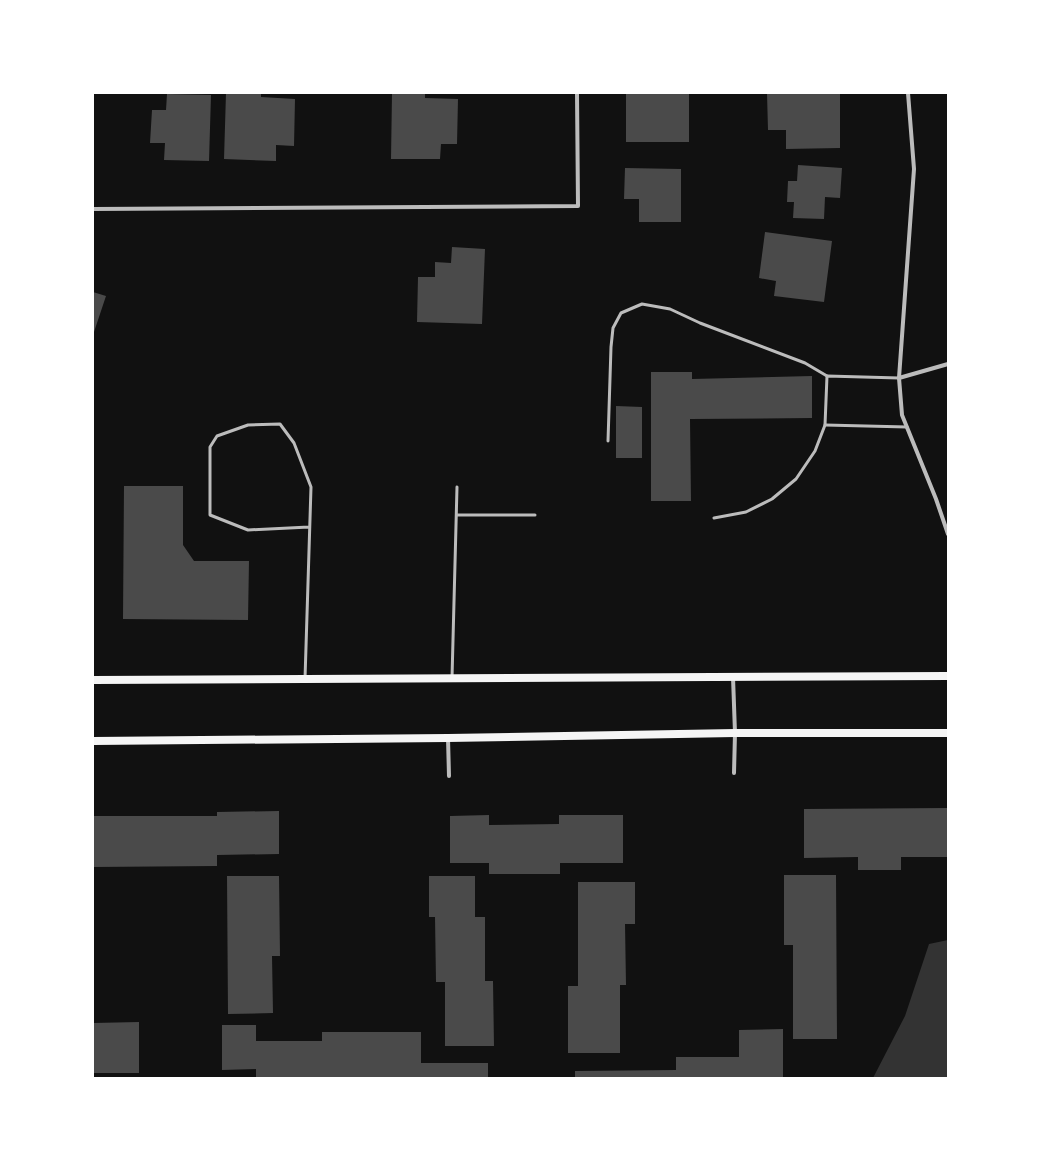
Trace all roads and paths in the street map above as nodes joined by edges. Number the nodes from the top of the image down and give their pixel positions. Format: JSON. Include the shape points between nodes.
{"nodes":[{"id":1,"x":577,"y":93,"type":"edge"},
{"id":2,"x":908,"y":93,"type":"edge"},
{"id":3,"x":93,"y":209,"type":"edge"},
{"id":4,"x":948,"y":364,"type":"edge"},
{"id":5,"x":827,"y":376,"type":"junction"},
{"id":6,"x":899,"y":378,"type":"junction"},
{"id":7,"x":825,"y":425,"type":"junction"},
{"id":8,"x":906,"y":426,"type":"junction"},
{"id":9,"x":608,"y":441,"type":"dead end"},
{"id":10,"x":457,"y":487,"type":"dead end"},
{"id":11,"x":456,"y":515,"type":"junction"},
{"id":12,"x":535,"y":515,"type":"dead end"},
{"id":13,"x":714,"y":518,"type":"dead end"},
{"id":14,"x":309,"y":527,"type":"junction"},
{"id":15,"x":948,"y":534,"type":"edge"},
{"id":16,"x":948,"y":676,"type":"edge"},
{"id":17,"x":733,"y":677,"type":"junction"},
{"id":18,"x":452,"y":678,"type":"junction"},
{"id":19,"x":304,"y":679,"type":"junction"},
{"id":20,"x":93,"y":680,"type":"edge"},
{"id":21,"x":735,"y":733,"type":"junction"},
{"id":22,"x":948,"y":733,"type":"edge"},
{"id":23,"x":448,"y":738,"type":"junction"},
{"id":24,"x":93,"y":741,"type":"edge"},
{"id":25,"x":734,"y":773,"type":"dead end"},
{"id":26,"x":449,"y":776,"type":"dead end"}],
"edges":[{"from":1,"to":3,"type":"street","via":[[578,206]]},
{"from":2,"to":6,"type":"street","via":[[914,169]]},
{"from":4,"to":6,"type":"street"},
{"from":5,"to":6,"type":"lane"},
{"from":5,"to":7,"type":"lane"},
{"from":5,"to":9,"type":"lane","via":[[805,363],[670,309],[642,304],[621,313],[613,328]]},
{"from":6,"to":8,"type":"street","via":[[902,415]]},
{"from":7,"to":8,"type":"lane"},
{"from":7,"to":13,"type":"lane","via":[[815,451],[796,479],[772,499],[746,512]]},
{"from":8,"to":15,"type":"street"},
{"from":10,"to":11,"type":"lane"},
{"from":11,"to":12,"type":"lane"},
{"from":11,"to":18,"type":"lane"},
{"from":14,"to":14,"type":"lane","via":[[311,487],[294,443],[280,424],[248,425],[217,436],[210,447],[210,515],[248,530]]},
{"from":14,"to":19,"type":"lane"},
{"from":16,"to":17,"type":"main road"},
{"from":17,"to":18,"type":"main road"},
{"from":17,"to":21,"type":"street"},
{"from":18,"to":19,"type":"main road"},
{"from":19,"to":20,"type":"main road"},
{"from":21,"to":22,"type":"main road"},
{"from":21,"to":23,"type":"main road"},
{"from":21,"to":25,"type":"street"},
{"from":23,"to":24,"type":"main road"},
{"from":23,"to":26,"type":"street"}]}
